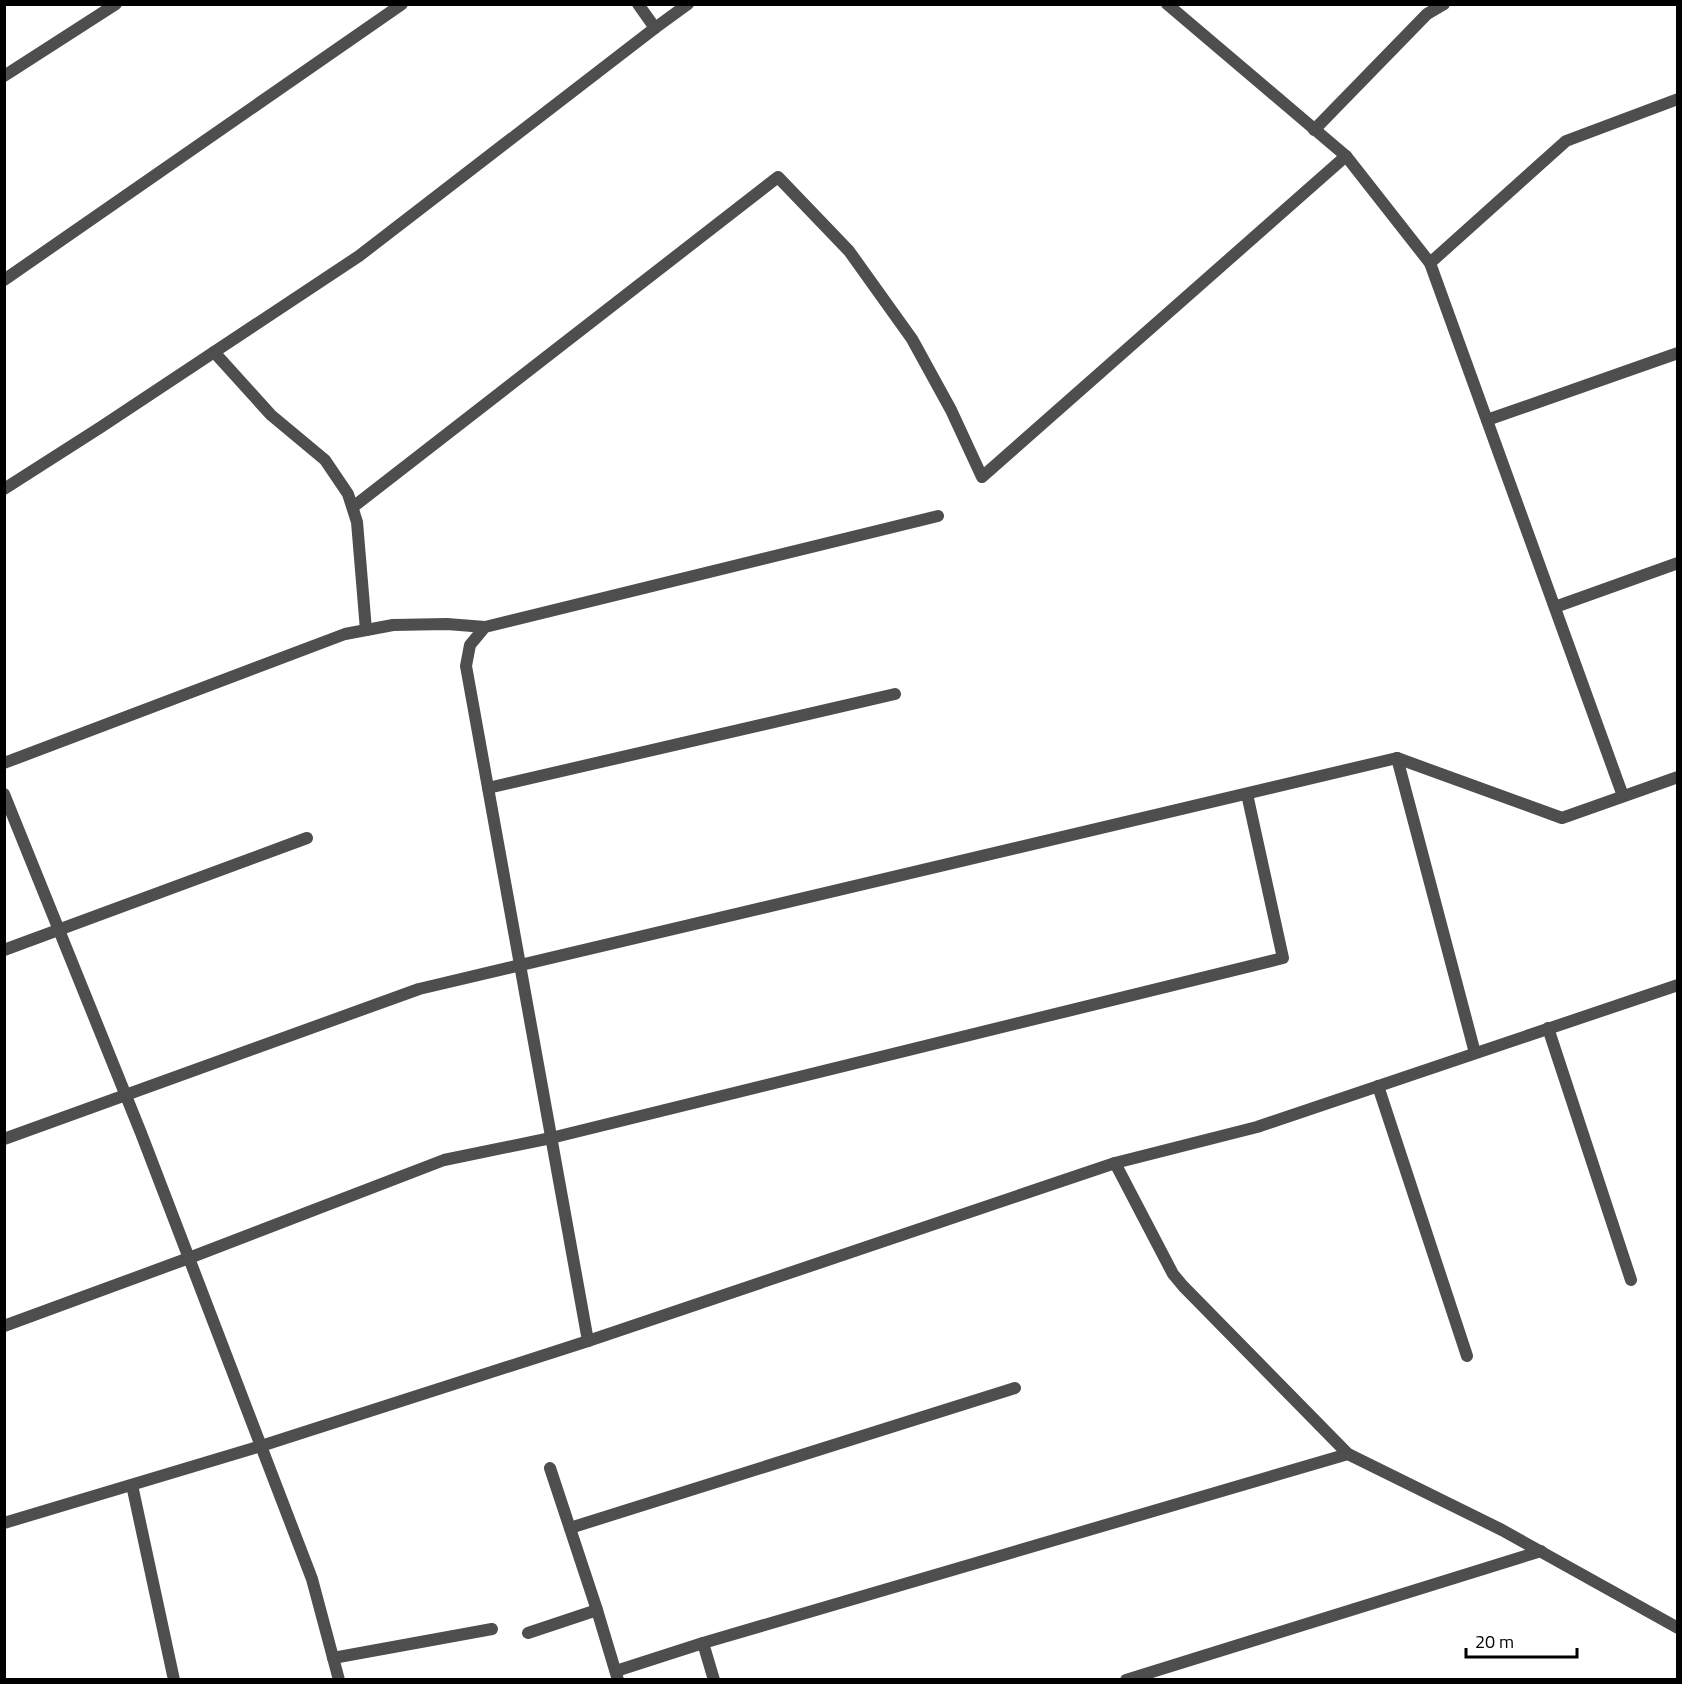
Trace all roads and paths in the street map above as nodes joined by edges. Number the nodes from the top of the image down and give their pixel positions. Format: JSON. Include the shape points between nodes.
{"nodes":[{"id":1,"x":116,"y":4,"type":"edge"},
{"id":2,"x":402,"y":4,"type":"edge"},
{"id":3,"x":638,"y":4,"type":"edge"},
{"id":4,"x":688,"y":4,"type":"edge"},
{"id":5,"x":1167,"y":4,"type":"edge"},
{"id":6,"x":1441,"y":5,"type":"edge"},
{"id":7,"x":655,"y":28,"type":"junction"},
{"id":8,"x":4,"y":76,"type":"edge"},
{"id":9,"x":1677,"y":99,"type":"edge"},
{"id":10,"x":1314,"y":130,"type":"junction"},
{"id":11,"x":1346,"y":156,"type":"junction"},
{"id":12,"x":1430,"y":263,"type":"junction"},
{"id":13,"x":4,"y":280,"type":"edge"},
{"id":14,"x":214,"y":352,"type":"junction"},
{"id":15,"x":1677,"y":353,"type":"edge"},
{"id":16,"x":1487,"y":420,"type":"junction"},
{"id":17,"x":4,"y":489,"type":"edge"},
{"id":18,"x":352,"y":507,"type":"junction"},
{"id":19,"x":938,"y":516,"type":"dead end"},
{"id":20,"x":1677,"y":563,"type":"edge"},
{"id":21,"x":1555,"y":607,"type":"junction"},
{"id":22,"x":485,"y":627,"type":"junction"},
{"id":23,"x":366,"y":630,"type":"junction"},
{"id":24,"x":896,"y":694,"type":"dead end"},
{"id":25,"x":1397,"y":758,"type":"junction"},
{"id":26,"x":4,"y":763,"type":"edge"},
{"id":27,"x":1677,"y":777,"type":"edge"},
{"id":28,"x":488,"y":788,"type":"junction"},
{"id":29,"x":4,"y":794,"type":"edge"},
{"id":30,"x":1247,"y":794,"type":"junction"},
{"id":31,"x":1623,"y":796,"type":"junction"},
{"id":32,"x":307,"y":838,"type":"dead end"},
{"id":33,"x":59,"y":929,"type":"junction"},
{"id":34,"x":4,"y":950,"type":"edge"},
{"id":35,"x":520,"y":965,"type":"junction"},
{"id":36,"x":1677,"y":984,"type":"edge"},
{"id":37,"x":1548,"y":1028,"type":"junction"},
{"id":38,"x":1475,"y":1053,"type":"junction"},
{"id":39,"x":1378,"y":1086,"type":"junction"},
{"id":40,"x":125,"y":1095,"type":"junction"},
{"id":41,"x":551,"y":1138,"type":"junction"},
{"id":42,"x":4,"y":1139,"type":"edge"},
{"id":43,"x":1115,"y":1163,"type":"junction"},
{"id":44,"x":189,"y":1258,"type":"junction"},
{"id":45,"x":1631,"y":1280,"type":"dead end"},
{"id":46,"x":4,"y":1326,"type":"edge"},
{"id":47,"x":588,"y":1341,"type":"junction"},
{"id":48,"x":1467,"y":1356,"type":"dead end"},
{"id":49,"x":1015,"y":1388,"type":"dead end"},
{"id":50,"x":261,"y":1446,"type":"junction"},
{"id":51,"x":1348,"y":1454,"type":"junction"},
{"id":52,"x":550,"y":1468,"type":"dead end"},
{"id":53,"x":132,"y":1485,"type":"junction"},
{"id":54,"x":4,"y":1524,"type":"edge"},
{"id":55,"x":570,"y":1528,"type":"junction"},
{"id":56,"x":1541,"y":1551,"type":"junction"},
{"id":57,"x":597,"y":1610,"type":"junction"},
{"id":58,"x":1677,"y":1628,"type":"edge"},
{"id":59,"x":492,"y":1629,"type":"dead end"},
{"id":60,"x":528,"y":1633,"type":"dead end"},
{"id":61,"x":703,"y":1643,"type":"junction"},
{"id":62,"x":333,"y":1658,"type":"junction"},
{"id":63,"x":617,"y":1675,"type":"edge"},
{"id":64,"x":174,"y":1680,"type":"edge"},
{"id":65,"x":339,"y":1680,"type":"edge"},
{"id":66,"x":714,"y":1680,"type":"edge"},
{"id":67,"x":1126,"y":1680,"type":"edge"}],
"edges":[{"from":1,"to":8,"type":"street"},
{"from":2,"to":13,"type":"street"},
{"from":3,"to":7,"type":"street"},
{"from":4,"to":7,"type":"street"},
{"from":5,"to":10,"type":"street"},
{"from":6,"to":10,"type":"street","via":[[1426,14]]},
{"from":7,"to":14,"type":"street","via":[[359,256]]},
{"from":9,"to":12,"type":"street","via":[[1566,141]]},
{"from":10,"to":11,"type":"street"},
{"from":11,"to":12,"type":"street"},
{"from":11,"to":18,"type":"street","via":[[982,477],[912,339],[849,251],[778,177]]},
{"from":12,"to":16,"type":"street"},
{"from":14,"to":17,"type":"street"},
{"from":14,"to":18,"type":"street","via":[[271,415],[326,460]]},
{"from":15,"to":16,"type":"street"},
{"from":16,"to":21,"type":"street"},
{"from":18,"to":23,"type":"street","via":[[357,522]]},
{"from":19,"to":22,"type":"street"},
{"from":20,"to":21,"type":"street"},
{"from":21,"to":31,"type":"street"},
{"from":22,"to":23,"type":"street","via":[[393,625]]},
{"from":22,"to":28,"type":"street","via":[[470,645],[466,666]]},
{"from":23,"to":26,"type":"street","via":[[345,634]]},
{"from":24,"to":28,"type":"street"},
{"from":25,"to":30,"type":"street"},
{"from":25,"to":31,"type":"street","via":[[1562,818]]},
{"from":25,"to":38,"type":"street"},
{"from":27,"to":31,"type":"street"},
{"from":28,"to":35,"type":"street"},
{"from":29,"to":33,"type":"street"},
{"from":30,"to":35,"type":"street"},
{"from":30,"to":41,"type":"street","via":[[1283,958]]},
{"from":32,"to":33,"type":"street"},
{"from":33,"to":34,"type":"street"},
{"from":33,"to":40,"type":"street"},
{"from":35,"to":40,"type":"street","via":[[419,989]]},
{"from":35,"to":41,"type":"street"},
{"from":36,"to":37,"type":"street"},
{"from":37,"to":38,"type":"street"},
{"from":37,"to":45,"type":"street"},
{"from":38,"to":39,"type":"street"},
{"from":39,"to":43,"type":"street","via":[[1257,1127]]},
{"from":39,"to":48,"type":"street"},
{"from":40,"to":42,"type":"street"},
{"from":40,"to":44,"type":"street"},
{"from":41,"to":44,"type":"street","via":[[444,1160]]},
{"from":41,"to":47,"type":"street"},
{"from":43,"to":47,"type":"street"},
{"from":43,"to":51,"type":"street","via":[[1173,1274]]},
{"from":44,"to":46,"type":"street"},
{"from":44,"to":50,"type":"street"},
{"from":47,"to":50,"type":"street"},
{"from":49,"to":55,"type":"street"},
{"from":50,"to":53,"type":"street"},
{"from":50,"to":62,"type":"street","via":[[312,1579]]},
{"from":51,"to":56,"type":"street"},
{"from":51,"to":61,"type":"street"},
{"from":52,"to":55,"type":"street"},
{"from":53,"to":54,"type":"street"},
{"from":53,"to":64,"type":"street"},
{"from":55,"to":57,"type":"street"},
{"from":56,"to":58,"type":"street"},
{"from":56,"to":67,"type":"street"},
{"from":57,"to":60,"type":"street"},
{"from":57,"to":63,"type":"street"},
{"from":59,"to":62,"type":"street"},
{"from":61,"to":63,"type":"street"},
{"from":61,"to":66,"type":"street"},
{"from":62,"to":65,"type":"street"}]}
